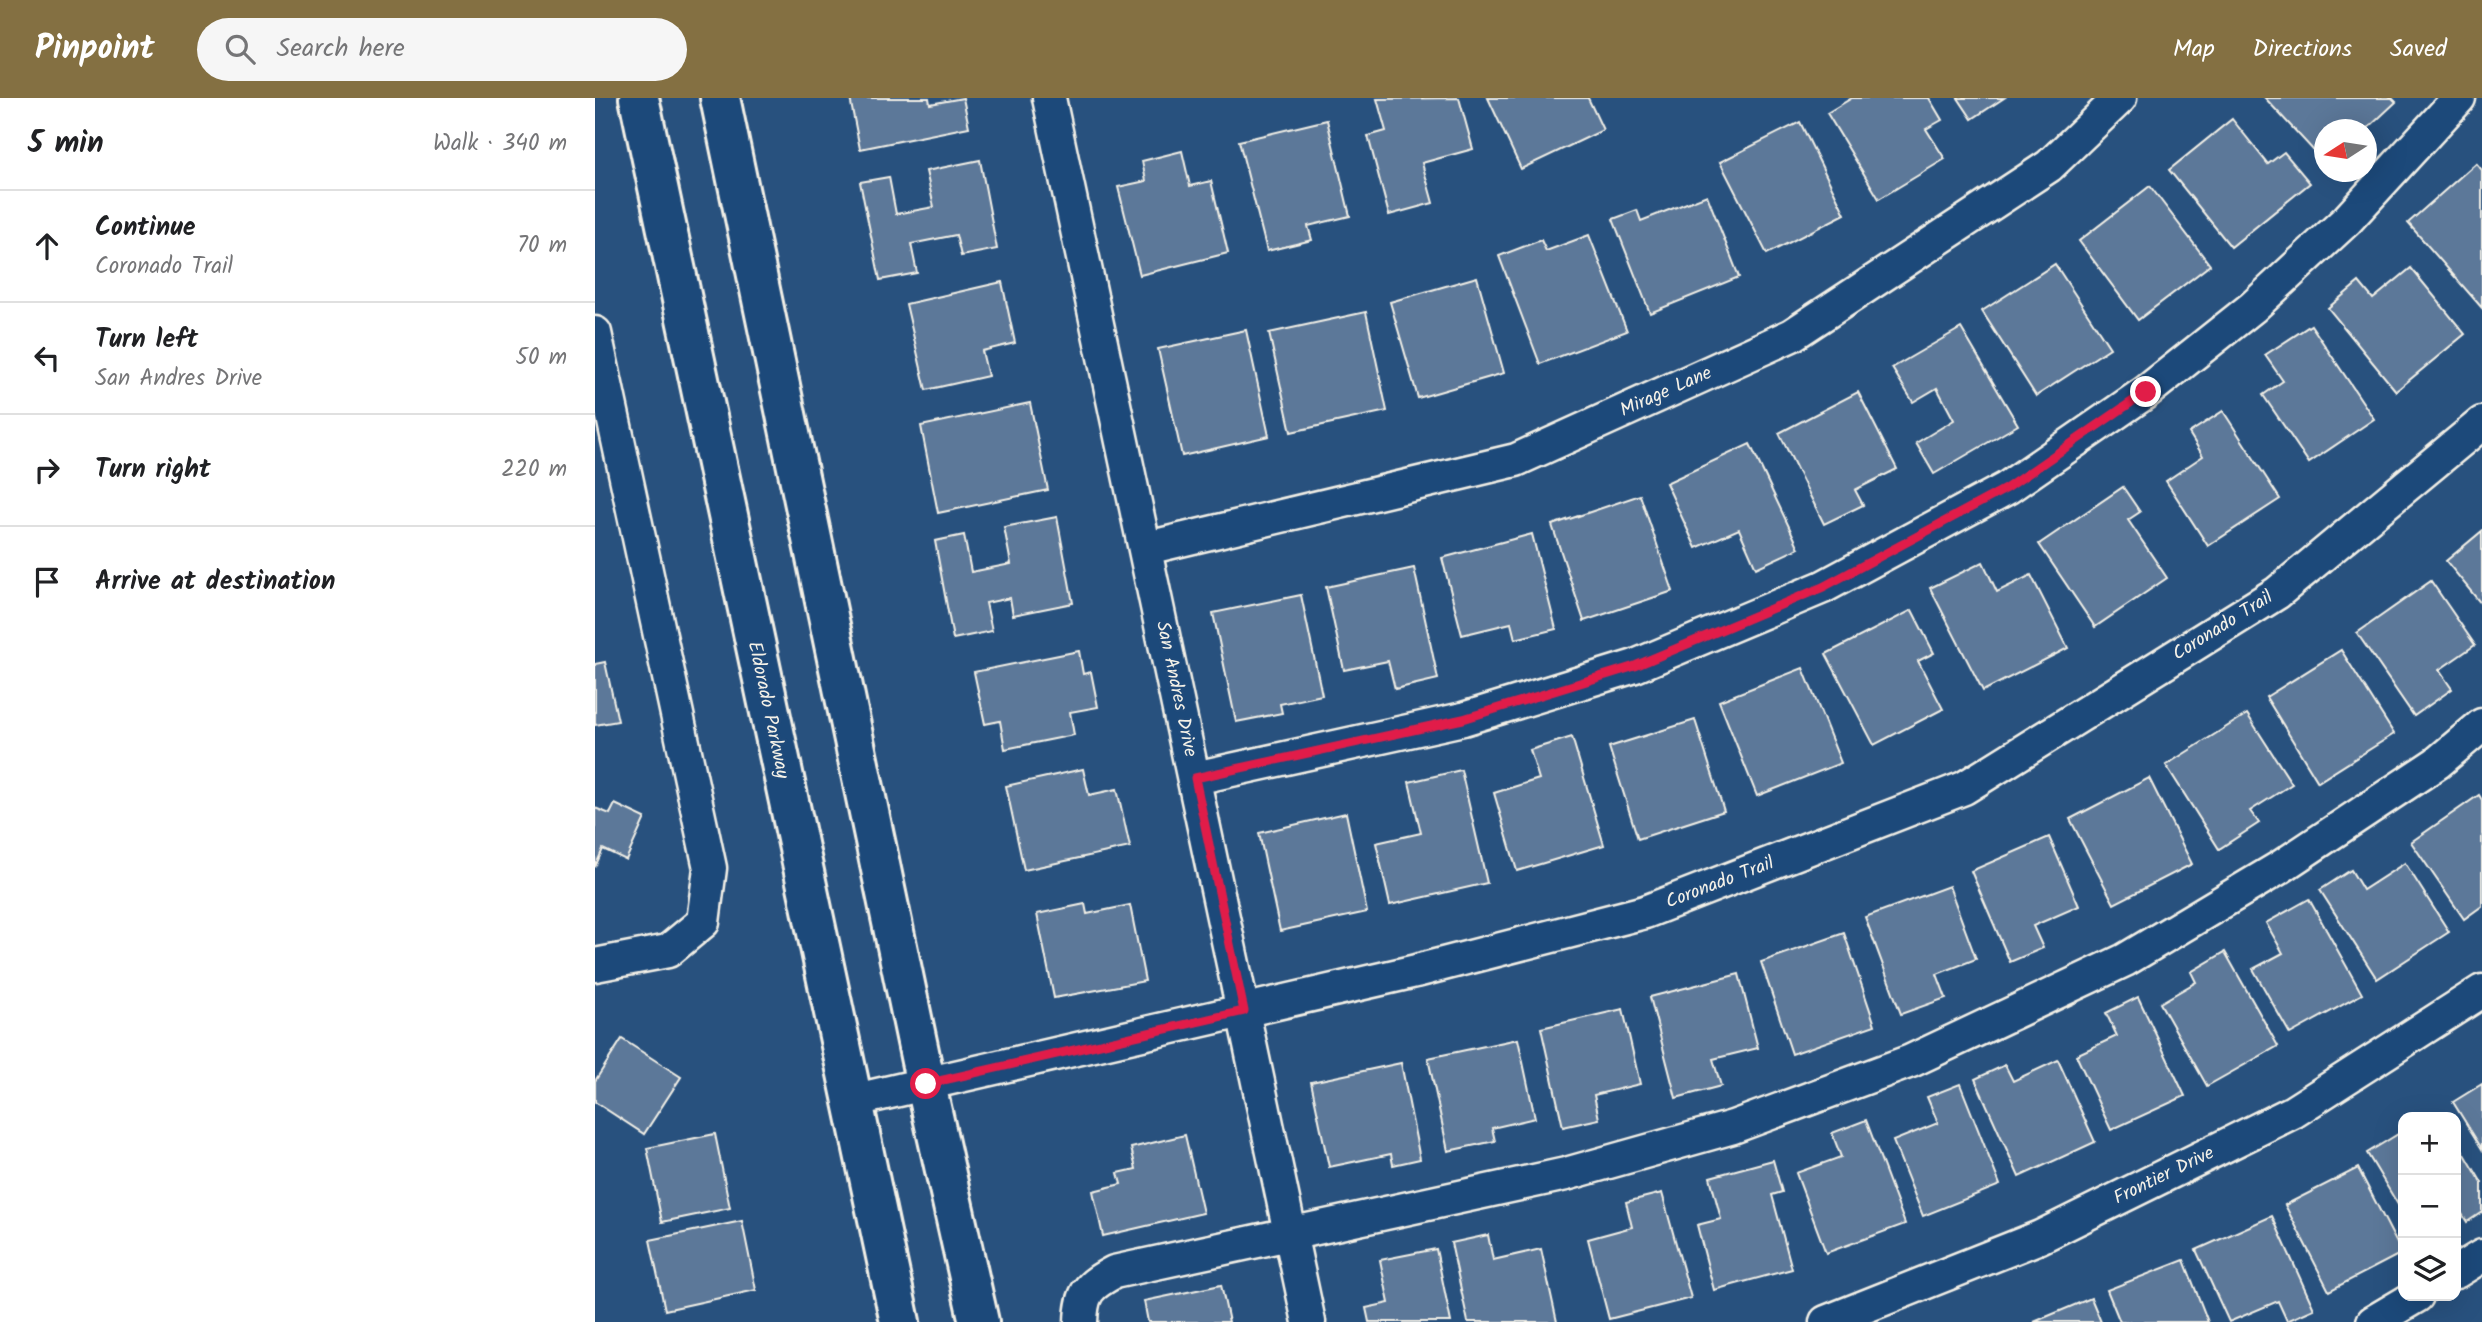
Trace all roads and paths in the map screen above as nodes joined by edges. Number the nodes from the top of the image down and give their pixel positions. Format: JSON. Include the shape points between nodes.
{"nodes":[{"id":1,"x":639,"y":98,"type":"edge"},
{"id":2,"x":720,"y":98,"type":"edge"},
{"id":3,"x":2120,"y":98,"type":"edge"},
{"id":4,"x":2459,"y":98,"type":"edge"},
{"id":5,"x":1055,"y":99,"type":"edge"},
{"id":6,"x":595,"y":333,"type":"edge"},
{"id":7,"x":2482,"y":423,"type":"edge"},
{"id":8,"x":1147,"y":548,"type":"junction"},
{"id":9,"x":2482,"y":724,"type":"edge"},
{"id":10,"x":1195,"y":778,"type":"junction"},
{"id":11,"x":595,"y":965,"type":"edge"},
{"id":12,"x":2482,"y":991,"type":"edge"},
{"id":13,"x":1244,"y":1011,"type":"junction"},
{"id":14,"x":926,"y":1084,"type":"junction"},
{"id":15,"x":851,"y":1101,"type":"junction"},
{"id":16,"x":1291,"y":1236,"type":"junction"},
{"id":17,"x":2482,"y":1256,"type":"edge"},
{"id":18,"x":2461,"y":1269,"type":"edge"},
{"id":19,"x":2409,"y":1301,"type":"edge"},
{"id":20,"x":900,"y":1322,"type":"edge"},
{"id":21,"x":979,"y":1322,"type":"edge"},
{"id":22,"x":1081,"y":1322,"type":"edge"},
{"id":23,"x":1309,"y":1322,"type":"edge"},
{"id":24,"x":1826,"y":1322,"type":"edge"},
{"id":25,"x":2373,"y":1322,"type":"edge"}],
"edges":[{"from":1,"to":15,"type":"main road","name":"Eldorado Parkway"},
{"from":2,"to":14,"type":"main road"},
{"from":3,"to":8,"type":"street","name":"Mirage Lane","via":[[2049,166],[1792,335],[1515,460]]},
{"from":4,"to":10,"type":"street","via":[[2347,220],[2253,307],[2146,392],[2007,488],[1823,587],[1635,666],[1476,715]]},
{"from":5,"to":8,"type":"street","name":"San Andres Drive"},
{"from":6,"to":11,"type":"street","via":[[710,868],[703,922],[686,937],[669,951]]},
{"from":7,"to":13,"type":"street","name":"Coronado Trail","via":[[2277,593],[1964,788],[1645,912]]},
{"from":8,"to":10,"type":"street","name":"San Andres Drive"},
{"from":9,"to":16,"type":"street","via":[[2437,763],[2279,868],[2125,960],[1911,1061],[1733,1127],[1566,1174]]},
{"from":10,"to":13,"type":"street","name":"San Andres Drive"},
{"from":12,"to":24,"type":"street","name":"Frontier Drive","via":[[2293,1112],[2040,1237]]},
{"from":13,"to":14,"type":"street","name":"Coronado Trail"},
{"from":13,"to":16,"type":"street","name":"San Andres Drive"},
{"from":14,"to":15,"type":"street","name":"Coronado Trail"},
{"from":14,"to":21,"type":"main road"},
{"from":15,"to":20,"type":"main road","name":"Eldorado Parkway"},
{"from":16,"to":22,"type":"street","via":[[1114,1272],[1090,1284]]},
{"from":16,"to":23,"type":"street","name":"San Andres Drive"},
{"from":17,"to":18,"type":"street"},
{"from":19,"to":25,"type":"street"}]}
